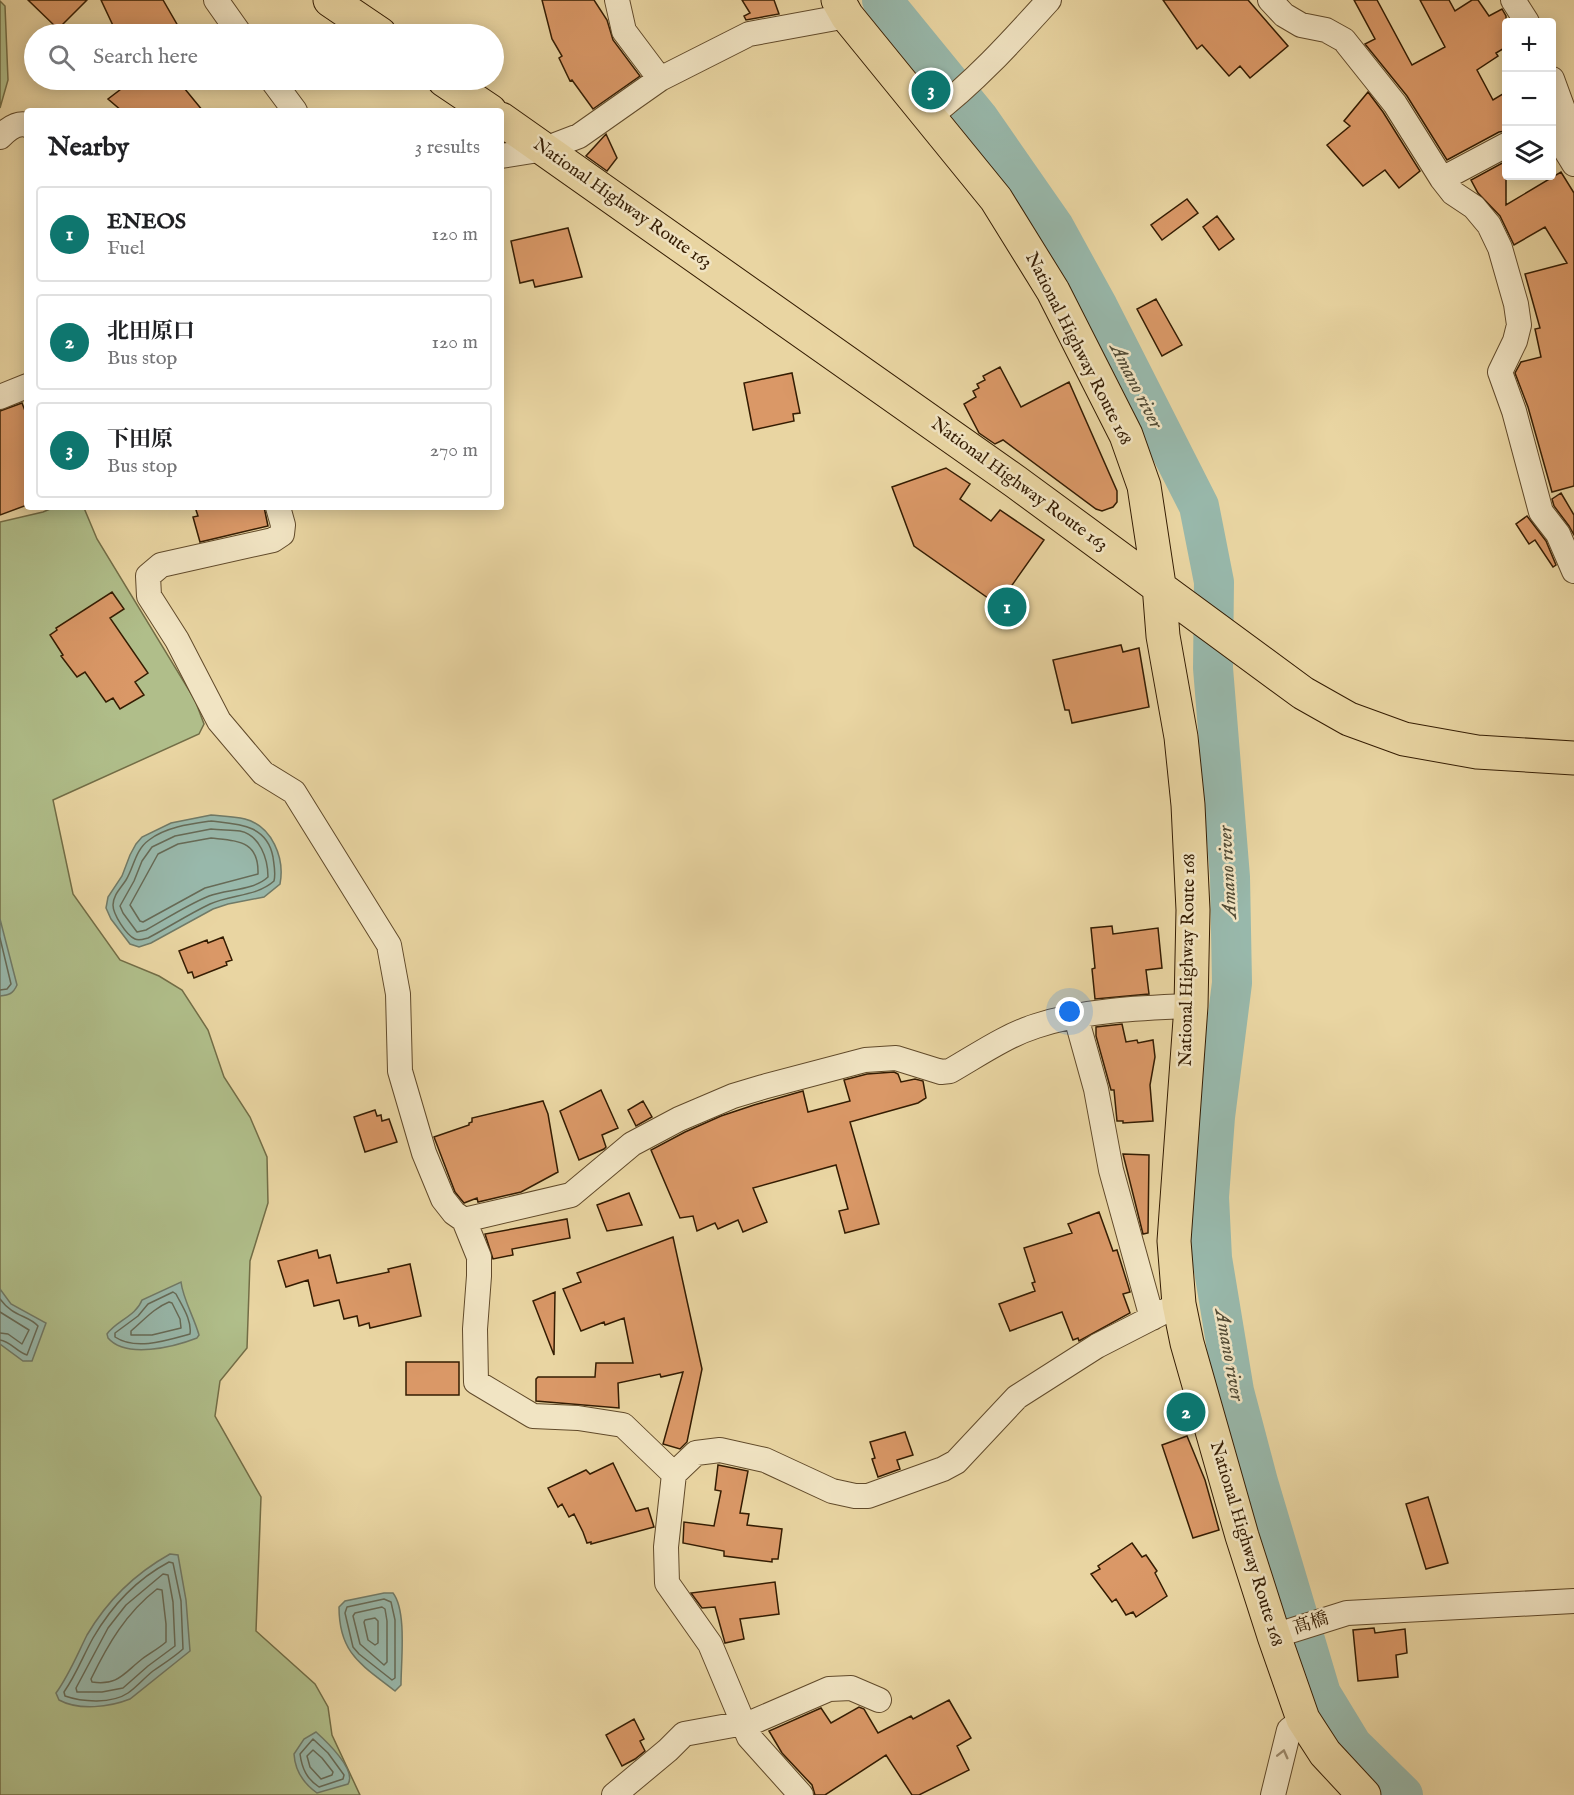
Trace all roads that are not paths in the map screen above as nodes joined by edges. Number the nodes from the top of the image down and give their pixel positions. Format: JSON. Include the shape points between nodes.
{"nodes":[{"id":1,"x":216,"y":0,"type":"edge"},
{"id":2,"x":330,"y":0,"type":"edge"},
{"id":3,"x":617,"y":0,"type":"edge"},
{"id":4,"x":1049,"y":0,"type":"edge"},
{"id":5,"x":1270,"y":0,"type":"edge"},
{"id":6,"x":1513,"y":0,"type":"edge"},
{"id":7,"x":843,"y":8,"type":"edge"},
{"id":8,"x":1524,"y":18,"type":"edge"},
{"id":9,"x":233,"y":24,"type":"edge"},
{"id":10,"x":365,"y":24,"type":"edge"},
{"id":11,"x":660,"y":79,"type":"junction"},
{"id":12,"x":279,"y":90,"type":"edge"},
{"id":13,"x":459,"y":90,"type":"edge"},
{"id":14,"x":1556,"y":92,"type":"edge"},
{"id":15,"x":293,"y":108,"type":"edge"},
{"id":16,"x":486,"y":108,"type":"edge"},
{"id":17,"x":939,"y":110,"type":"junction"},
{"id":18,"x":504,"y":121,"type":"edge"},
{"id":19,"x":24,"y":124,"type":"edge"},
{"id":20,"x":1556,"y":136,"type":"edge"},
{"id":21,"x":0,"y":137,"type":"edge"},
{"id":22,"x":1574,"y":139,"type":"edge"},
{"id":23,"x":1502,"y":147,"type":"edge"},
{"id":24,"x":545,"y":149,"type":"junction"},
{"id":25,"x":504,"y":156,"type":"edge"},
{"id":26,"x":1574,"y":164,"type":"edge"},
{"id":27,"x":1442,"y":179,"type":"junction"},
{"id":28,"x":24,"y":387,"type":"edge"},
{"id":29,"x":0,"y":396,"type":"edge"},
{"id":30,"x":279,"y":510,"type":"edge"},
{"id":31,"x":1574,"y":571,"type":"edge"},
{"id":32,"x":1159,"y":585,"type":"junction"},
{"id":33,"x":1574,"y":758,"type":"edge"},
{"id":34,"x":1191,"y":1006,"type":"junction"},
{"id":35,"x":1076,"y":1017,"type":"junction"},
{"id":36,"x":464,"y":1220,"type":"junction"},
{"id":37,"x":1166,"y":1311,"type":"junction"},
{"id":38,"x":674,"y":1474,"type":"junction"},
{"id":39,"x":1574,"y":1601,"type":"edge"},
{"id":40,"x":1274,"y":1636,"type":"junction"},
{"id":41,"x":879,"y":1700,"type":"dead end"},
{"id":42,"x":1303,"y":1719,"type":"junction"},
{"id":43,"x":742,"y":1723,"type":"junction"},
{"id":44,"x":614,"y":1795,"type":"edge"},
{"id":45,"x":801,"y":1795,"type":"edge"},
{"id":46,"x":1273,"y":1795,"type":"edge"},
{"id":47,"x":1364,"y":1795,"type":"edge"}],
"edges":[{"from":1,"to":9,"type":"street"},
{"from":2,"to":10,"type":"highway"},
{"from":3,"to":11,"type":"street","via":[[624,31]]},
{"from":4,"to":17,"type":"street","via":[[990,64]]},
{"from":5,"to":27,"type":"street","via":[[1300,25],[1326,30],[1344,40],[1395,104]]},
{"from":6,"to":8,"type":"street"},
{"from":7,"to":11,"type":"street","via":[[750,34]]},
{"from":7,"to":17,"type":"highway","name":"National Highway Route 168"},
{"from":11,"to":24,"type":"street","via":[[579,136]]},
{"from":12,"to":15,"type":"street"},
{"from":13,"to":16,"type":"highway"},
{"from":14,"to":22,"type":"street"},
{"from":17,"to":32,"type":"highway","name":"National Highway Route 168","via":[[1053,291],[1126,435],[1144,486]]},
{"from":18,"to":24,"type":"highway","name":"National Highway Route 163"},
{"from":19,"to":21,"type":"street","via":[[8,129]]},
{"from":20,"to":26,"type":"street"},
{"from":23,"to":27,"type":"street"},
{"from":24,"to":25,"type":"street"},
{"from":24,"to":32,"type":"highway","name":"National Highway Route 163"},
{"from":27,"to":31,"type":"street","via":[[1474,207],[1489,225],[1500,248],[1519,326],[1500,372],[1541,512],[1558,534]]},
{"from":28,"to":29,"type":"street"},
{"from":30,"to":36,"type":"street","via":[[282,534],[273,540],[161,565],[148,576],[149,596],[219,721],[263,772],[294,792],[389,945],[398,994],[400,1071],[424,1153],[443,1199]]},
{"from":32,"to":33,"type":"highway","name":"National Highway Route 163","via":[[1304,693],[1349,719],[1404,739],[1477,752]]},
{"from":32,"to":34,"type":"highway","name":"National Highway Route 168","via":[[1188,805],[1193,910]]},
{"from":34,"to":35,"type":"street"},
{"from":34,"to":37,"type":"highway","name":"National Highway Route 168"},
{"from":35,"to":36,"type":"street","via":[[1036,1026],[950,1071],[941,1072],[896,1058],[865,1060],[733,1096],[632,1144],[571,1195]]},
{"from":35,"to":37,"type":"street","via":[[1096,1089],[1111,1170]]},
{"from":36,"to":38,"type":"street","via":[[478,1257],[476,1382],[533,1416],[623,1425]]},
{"from":37,"to":38,"type":"street","via":[[1097,1346],[1017,1397],[956,1462],[868,1496],[832,1491],[765,1460],[720,1450],[696,1453]]},
{"from":37,"to":40,"type":"highway","name":"National Highway Route 168","via":[[1190,1354]]},
{"from":38,"to":43,"type":"street","via":[[666,1547],[667,1583],[710,1644]]},
{"from":39,"to":40,"type":"street","name":"髙橋","via":[[1347,1613]]},
{"from":40,"to":42,"type":"highway","name":"National Highway Route 168"},
{"from":41,"to":43,"type":"street","via":[[851,1688],[829,1689]]},
{"from":46,"to":42,"type":"street","one_way":true,"via":[[1289,1730]]},
{"from":42,"to":47,"type":"highway","name":"National Highway Route 168","via":[[1325,1753]]},
{"from":43,"to":44,"type":"street","via":[[684,1734]]},
{"from":43,"to":45,"type":"street","via":[[749,1737]]}]}
